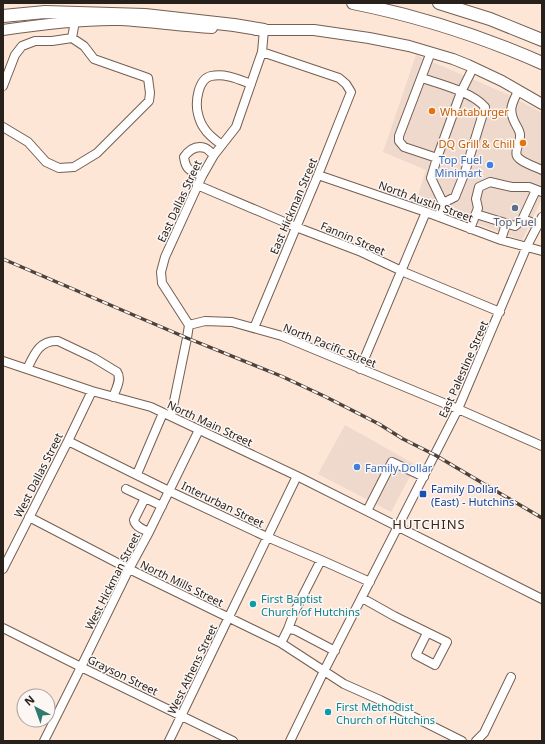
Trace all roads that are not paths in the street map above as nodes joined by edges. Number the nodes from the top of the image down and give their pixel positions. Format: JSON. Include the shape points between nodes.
{"nodes":[{"id":1,"x":353,"y":3,"type":"edge"},
{"id":2,"x":439,"y":3,"type":"edge"},
{"id":3,"x":3,"y":16,"type":"edge"},
{"id":4,"x":75,"y":21,"type":"junction"},
{"id":5,"x":3,"y":30,"type":"edge"},
{"id":6,"x":264,"y":30,"type":"junction"},
{"id":7,"x":72,"y":38,"type":"junction"},
{"id":8,"x":542,"y":40,"type":"edge"},
{"id":9,"x":262,"y":52,"type":"junction"},
{"id":10,"x":432,"y":52,"type":"junction"},
{"id":11,"x":542,"y":63,"type":"edge"},
{"id":12,"x":473,"y":68,"type":"junction"},
{"id":13,"x":422,"y":78,"type":"junction"},
{"id":14,"x":251,"y":84,"type":"junction"},
{"id":15,"x":3,"y":86,"type":"edge"},
{"id":16,"x":518,"y":91,"type":"junction"},
{"id":17,"x":461,"y":92,"type":"junction"},
{"id":18,"x":542,"y":104,"type":"edge"},
{"id":19,"x":3,"y":127,"type":"edge"},
{"id":20,"x":222,"y":145,"type":"junction"},
{"id":21,"x":214,"y":154,"type":"junction"},
{"id":22,"x":437,"y":158,"type":"junction"},
{"id":23,"x":542,"y":170,"type":"edge"},
{"id":24,"x":202,"y":176,"type":"junction"},
{"id":25,"x":318,"y":176,"type":"junction"},
{"id":26,"x":197,"y":184,"type":"junction"},
{"id":27,"x":539,"y":191,"type":"edge"},
{"id":28,"x":443,"y":203,"type":"junction"},
{"id":29,"x":426,"y":212,"type":"junction"},
{"id":30,"x":476,"y":214,"type":"junction"},
{"id":31,"x":439,"y":218,"type":"junction"},
{"id":32,"x":523,"y":219,"type":"junction"},
{"id":33,"x":540,"y":221,"type":"edge"},
{"id":34,"x":506,"y":224,"type":"junction"},
{"id":35,"x":296,"y":226,"type":"junction"},
{"id":36,"x":470,"y":229,"type":"junction"},
{"id":37,"x":501,"y":240,"type":"junction"},
{"id":38,"x":527,"y":246,"type":"junction"},
{"id":39,"x":542,"y":250,"type":"edge"},
{"id":40,"x":401,"y":271,"type":"junction"},
{"id":41,"x":500,"y":312,"type":"junction"},
{"id":42,"x":189,"y":325,"type":"junction"},
{"id":43,"x":254,"y":328,"type":"junction"},
{"id":44,"x":3,"y":361,"type":"edge"},
{"id":45,"x":360,"y":369,"type":"junction"},
{"id":46,"x":27,"y":370,"type":"junction"},
{"id":47,"x":92,"y":391,"type":"junction"},
{"id":48,"x":113,"y":397,"type":"junction"},
{"id":49,"x":458,"y":410,"type":"junction"},
{"id":50,"x":163,"y":412,"type":"junction"},
{"id":51,"x":171,"y":416,"type":"junction"},
{"id":52,"x":199,"y":430,"type":"junction"},
{"id":53,"x":68,"y":441,"type":"junction"},
{"id":54,"x":542,"y":446,"type":"edge"},
{"id":55,"x":137,"y":474,"type":"junction"},
{"id":56,"x":297,"y":476,"type":"junction"},
{"id":57,"x":424,"y":477,"type":"junction"},
{"id":58,"x":126,"y":489,"type":"dead end"},
{"id":59,"x":169,"y":491,"type":"junction"},
{"id":60,"x":145,"y":498,"type":"junction"},
{"id":61,"x":162,"y":506,"type":"junction"},
{"id":62,"x":367,"y":511,"type":"junction"},
{"id":63,"x":29,"y":517,"type":"junction"},
{"id":64,"x":398,"y":527,"type":"junction"},
{"id":65,"x":149,"y":532,"type":"junction"},
{"id":66,"x":267,"y":537,"type":"junction"},
{"id":67,"x":321,"y":560,"type":"junction"},
{"id":68,"x":3,"y":569,"type":"edge"},
{"id":69,"x":129,"y":569,"type":"junction"},
{"id":70,"x":370,"y":582,"type":"junction"},
{"id":71,"x":362,"y":598,"type":"junction"},
{"id":72,"x":542,"y":599,"type":"edge"},
{"id":73,"x":229,"y":618,"type":"junction"},
{"id":74,"x":3,"y":628,"type":"edge"},
{"id":75,"x":288,"y":629,"type":"junction"},
{"id":76,"x":426,"y":633,"type":"dead end"},
{"id":77,"x":281,"y":643,"type":"junction"},
{"id":78,"x":335,"y":651,"type":"junction"},
{"id":79,"x":81,"y":667,"type":"junction"},
{"id":80,"x":324,"y":671,"type":"junction"},
{"id":81,"x":511,"y":677,"type":"dead end"},
{"id":82,"x":181,"y":715,"type":"junction"},
{"id":83,"x":44,"y":741,"type":"edge"},
{"id":84,"x":169,"y":741,"type":"edge"},
{"id":85,"x":233,"y":741,"type":"edge"},
{"id":86,"x":290,"y":741,"type":"edge"},
{"id":87,"x":462,"y":741,"type":"edge"},
{"id":88,"x":476,"y":741,"type":"edge"}],
"edges":[{"from":1,"to":11,"type":"highway","via":[[454,29]]},
{"from":2,"to":8,"type":"highway","via":[[490,19]]},
{"from":3,"to":6,"type":"highway","via":[[45,12],[145,15]]},
{"from":4,"to":5,"type":"main road"},
{"from":4,"to":6,"type":"main road","via":[[121,20],[221,29]]},
{"from":4,"to":7,"type":"street"},
{"from":6,"to":9,"type":"street","name":"East Dallas Street"},
{"from":6,"to":10,"type":"main road","via":[[314,30],[394,42]]},
{"from":7,"to":15,"type":"street","via":[[35,41],[22,46],[15,55]]},
{"from":7,"to":19,"type":"street","via":[[84,46],[94,59],[148,78],[149,101],[97,153],[74,167],[58,168],[46,162],[28,142]]},
{"from":9,"to":14,"type":"street","name":"East Dallas Street"},
{"from":9,"to":25,"type":"street","name":"East Hickman Street","via":[[339,78],[351,92]]},
{"from":10,"to":12,"type":"main road"},
{"from":10,"to":13,"type":"street"},
{"from":12,"to":16,"type":"main road"},
{"from":12,"to":17,"type":"street"},
{"from":13,"to":17,"type":"street"},
{"from":13,"to":22,"type":"street","via":[[399,141],[404,146]]},
{"from":14,"to":20,"type":"street","name":"East Dallas Street","via":[[236,127]]},
{"from":14,"to":20,"type":"street","via":[[228,76],[211,76],[201,83],[197,103],[198,114],[207,133]]},
{"from":16,"to":18,"type":"main road"},
{"from":16,"to":23,"type":"street","via":[[510,110],[520,136],[516,154],[518,158]]},
{"from":17,"to":22,"type":"street"},
{"from":17,"to":28,"type":"street","via":[[485,107],[455,197]]},
{"from":20,"to":21,"type":"street","name":"East Dallas Street"},
{"from":21,"to":24,"type":"street","name":"East Dallas Street"},
{"from":21,"to":24,"type":"street","via":[[205,148],[195,148],[184,157],[185,166]]},
{"from":22,"to":28,"type":"street","via":[[431,178]]},
{"from":24,"to":26,"type":"street","name":"East Dallas Street"},
{"from":25,"to":29,"type":"street","name":"North Austin Street"},
{"from":25,"to":35,"type":"street","name":"East Hickman Street"},
{"from":26,"to":35,"type":"street","name":"Fannin Street"},
{"from":26,"to":42,"type":"street","name":"East Dallas Street","via":[[161,272],[162,283]]},
{"from":27,"to":30,"type":"street","via":[[529,187],[512,187],[490,182],[479,187]]},
{"from":27,"to":32,"type":"street"},
{"from":28,"to":31,"type":"street"},
{"from":29,"to":31,"type":"street","name":"North Austin Street"},
{"from":29,"to":40,"type":"street"},
{"from":30,"to":34,"type":"street"},
{"from":30,"to":36,"type":"street"},
{"from":31,"to":36,"type":"street","name":"North Austin Street"},
{"from":32,"to":33,"type":"street"},
{"from":32,"to":34,"type":"street","via":[[515,226]]},
{"from":33,"to":38,"type":"street","name":"East Palestine Street"},
{"from":34,"to":37,"type":"street"},
{"from":35,"to":40,"type":"street","name":"Fannin Street"},
{"from":35,"to":43,"type":"street","name":"East Hickman Street"},
{"from":36,"to":37,"type":"street","name":"North Austin Street"},
{"from":37,"to":38,"type":"street","name":"North Austin Street"},
{"from":38,"to":39,"type":"street","name":"North Austin Street"},
{"from":38,"to":41,"type":"street","name":"East Palestine Street"},
{"from":40,"to":41,"type":"street","name":"Fannin Street"},
{"from":40,"to":45,"type":"street"},
{"from":41,"to":49,"type":"street","name":"East Palestine Street"},
{"from":42,"to":43,"type":"street","name":"North Pacific Street","via":[[205,321],[232,322]]},
{"from":42,"to":51,"type":"street"},
{"from":43,"to":45,"type":"street","name":"North Pacific Street","via":[[282,336]]},
{"from":44,"to":46,"type":"street","name":"North Main Street"},
{"from":45,"to":49,"type":"street","name":"North Pacific Street"},
{"from":46,"to":47,"type":"street","name":"North Main Street"},
{"from":46,"to":48,"type":"street","via":[[38,349],[45,344],[58,341],[117,372],[119,379]]},
{"from":47,"to":48,"type":"street","name":"North Main Street"},
{"from":47,"to":53,"type":"street","name":"West Dallas Street"},
{"from":48,"to":50,"type":"street","name":"North Main Street"},
{"from":49,"to":54,"type":"street","name":"North Pacific Street"},
{"from":49,"to":57,"type":"street","name":"East Palestine Street"},
{"from":50,"to":51,"type":"street","name":"North Main Street"},
{"from":50,"to":55,"type":"street"},
{"from":51,"to":52,"type":"street","name":"North Main Street"},
{"from":52,"to":56,"type":"street","name":"North Main Street"},
{"from":52,"to":59,"type":"street","name":"West Hickman Street"},
{"from":53,"to":55,"type":"street","name":"Interurban Street"},
{"from":53,"to":63,"type":"street","name":"West Dallas Street"},
{"from":55,"to":59,"type":"street","name":"Interurban Street"},
{"from":56,"to":62,"type":"street","name":"North Main Street"},
{"from":56,"to":66,"type":"street","name":"West Athens Street"},
{"from":57,"to":62,"type":"street","via":[[392,462]]},
{"from":57,"to":64,"type":"street","name":"East Palestine Street"},
{"from":58,"to":60,"type":"street"},
{"from":59,"to":61,"type":"street","name":"West Hickman Street"},
{"from":59,"to":66,"type":"street","name":"Interurban Street"},
{"from":60,"to":61,"type":"street"},
{"from":60,"to":65,"type":"street","via":[[134,523]]},
{"from":61,"to":65,"type":"street","name":"West Hickman Street"},
{"from":62,"to":64,"type":"street","name":"North Main Street"},
{"from":63,"to":68,"type":"street","name":"West Dallas Street"},
{"from":63,"to":69,"type":"street","name":"North Mills Street"},
{"from":64,"to":70,"type":"street","name":"East Palestine Street"},
{"from":64,"to":72,"type":"street","name":"North Main Street"},
{"from":65,"to":69,"type":"street","name":"West Hickman Street"},
{"from":66,"to":67,"type":"street","name":"Interurban Street"},
{"from":66,"to":73,"type":"street","name":"West Athens Street"},
{"from":67,"to":70,"type":"street","name":"Interurban Street"},
{"from":67,"to":75,"type":"street"},
{"from":69,"to":73,"type":"street","name":"North Mills Street"},
{"from":69,"to":79,"type":"street","name":"West Hickman Street"},
{"from":70,"to":71,"type":"street","name":"East Palestine Street"},
{"from":71,"to":76,"type":"street"},
{"from":71,"to":78,"type":"street","name":"East Palestine Street"},
{"from":73,"to":77,"type":"street","name":"North Mills Street"},
{"from":73,"to":82,"type":"street","name":"West Athens Street"},
{"from":74,"to":79,"type":"street","name":"Grayson Street"},
{"from":75,"to":77,"type":"street"},
{"from":75,"to":78,"type":"street","via":[[295,630]]},
{"from":77,"to":80,"type":"street","name":"North Mills Street"},
{"from":78,"to":80,"type":"street","name":"East Palestine Street"},
{"from":79,"to":82,"type":"street","name":"Grayson Street"},
{"from":79,"to":83,"type":"street","name":"West Hickman Street"},
{"from":80,"to":86,"type":"street","name":"East Palestine Street"},
{"from":80,"to":87,"type":"street","name":"North Mills Street","via":[[344,684]]},
{"from":81,"to":88,"type":"street","via":[[484,733]]},
{"from":82,"to":84,"type":"street","name":"West Athens Street"},
{"from":82,"to":85,"type":"street","name":"Grayson Street"}]}
